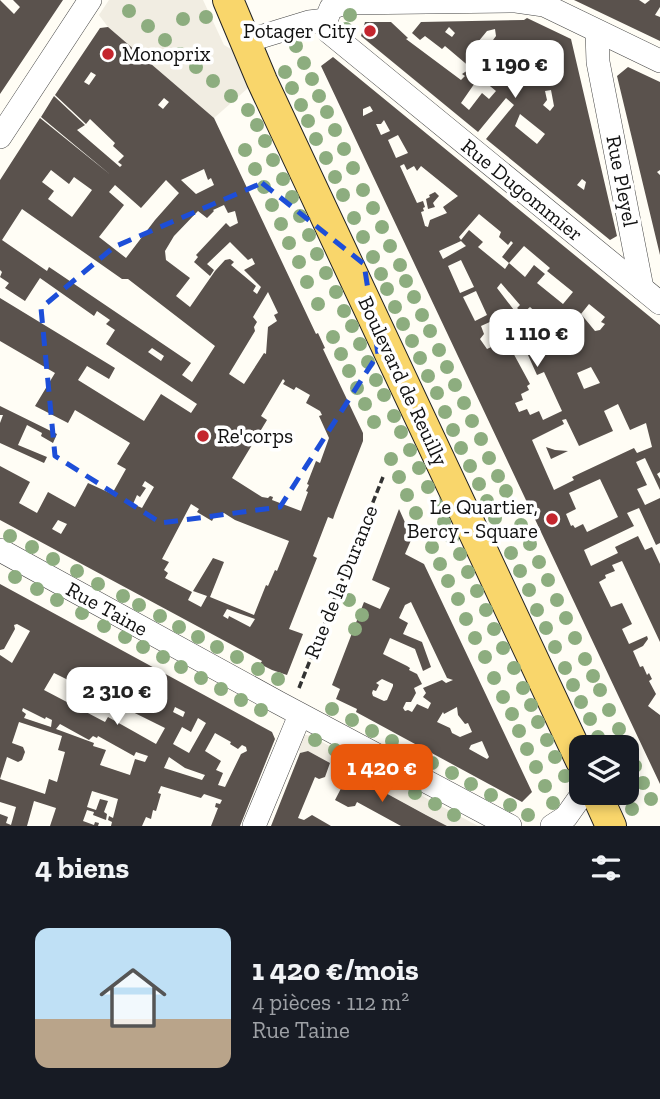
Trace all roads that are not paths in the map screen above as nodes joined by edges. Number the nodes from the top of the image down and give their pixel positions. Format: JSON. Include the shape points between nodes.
{"nodes":[{"id":1,"x":90,"y":0,"type":"edge"},
{"id":2,"x":228,"y":0,"type":"edge"},
{"id":3,"x":545,"y":2,"type":"edge"},
{"id":4,"x":327,"y":16,"type":"junction"},
{"id":5,"x":597,"y":32,"type":"junction"},
{"id":6,"x":260,"y":37,"type":"dead end"},
{"id":7,"x":660,"y":61,"type":"edge"},
{"id":8,"x":0,"y":137,"type":"edge"},
{"id":9,"x":642,"y":288,"type":"junction"},
{"id":10,"x":660,"y":303,"type":"edge"},
{"id":11,"x":0,"y":550,"type":"edge"},
{"id":12,"x":300,"y":715,"type":"junction"},
{"id":13,"x":569,"y":735,"type":"edge"},
{"id":14,"x":574,"y":805,"type":"edge"},
{"id":15,"x":601,"y":805,"type":"edge"},
{"id":16,"x":476,"y":818,"type":"edge"},
{"id":17,"x":254,"y":826,"type":"edge"},
{"id":18,"x":510,"y":826,"type":"edge"},
{"id":19,"x":552,"y":826,"type":"edge"},
{"id":20,"x":611,"y":826,"type":"edge"}],
"edges":[{"from":1,"to":8,"type":"street"},
{"from":2,"to":13,"type":"main road","name":"Boulevard de Reuilly"},
{"from":3,"to":4,"type":"street","via":[[345,3],[331,8]]},
{"from":3,"to":5,"type":"street"},
{"from":4,"to":6,"type":"street"},
{"from":4,"to":9,"type":"street","name":"Rue Dugommier","via":[[329,32]]},
{"from":5,"to":7,"type":"street"},
{"from":5,"to":9,"type":"street","name":"Rue Pleyel","via":[[598,62]]},
{"from":9,"to":10,"type":"street","name":"Rue Dugommier"},
{"from":11,"to":12,"type":"street","name":"Rue Taine"},
{"from":12,"to":16,"type":"street","name":"Rue Taine"},
{"from":12,"to":17,"type":"street"},
{"from":14,"to":19,"type":"street"},
{"from":15,"to":20,"type":"main road"},
{"from":16,"to":18,"type":"street","name":"Rue Taine"}]}
